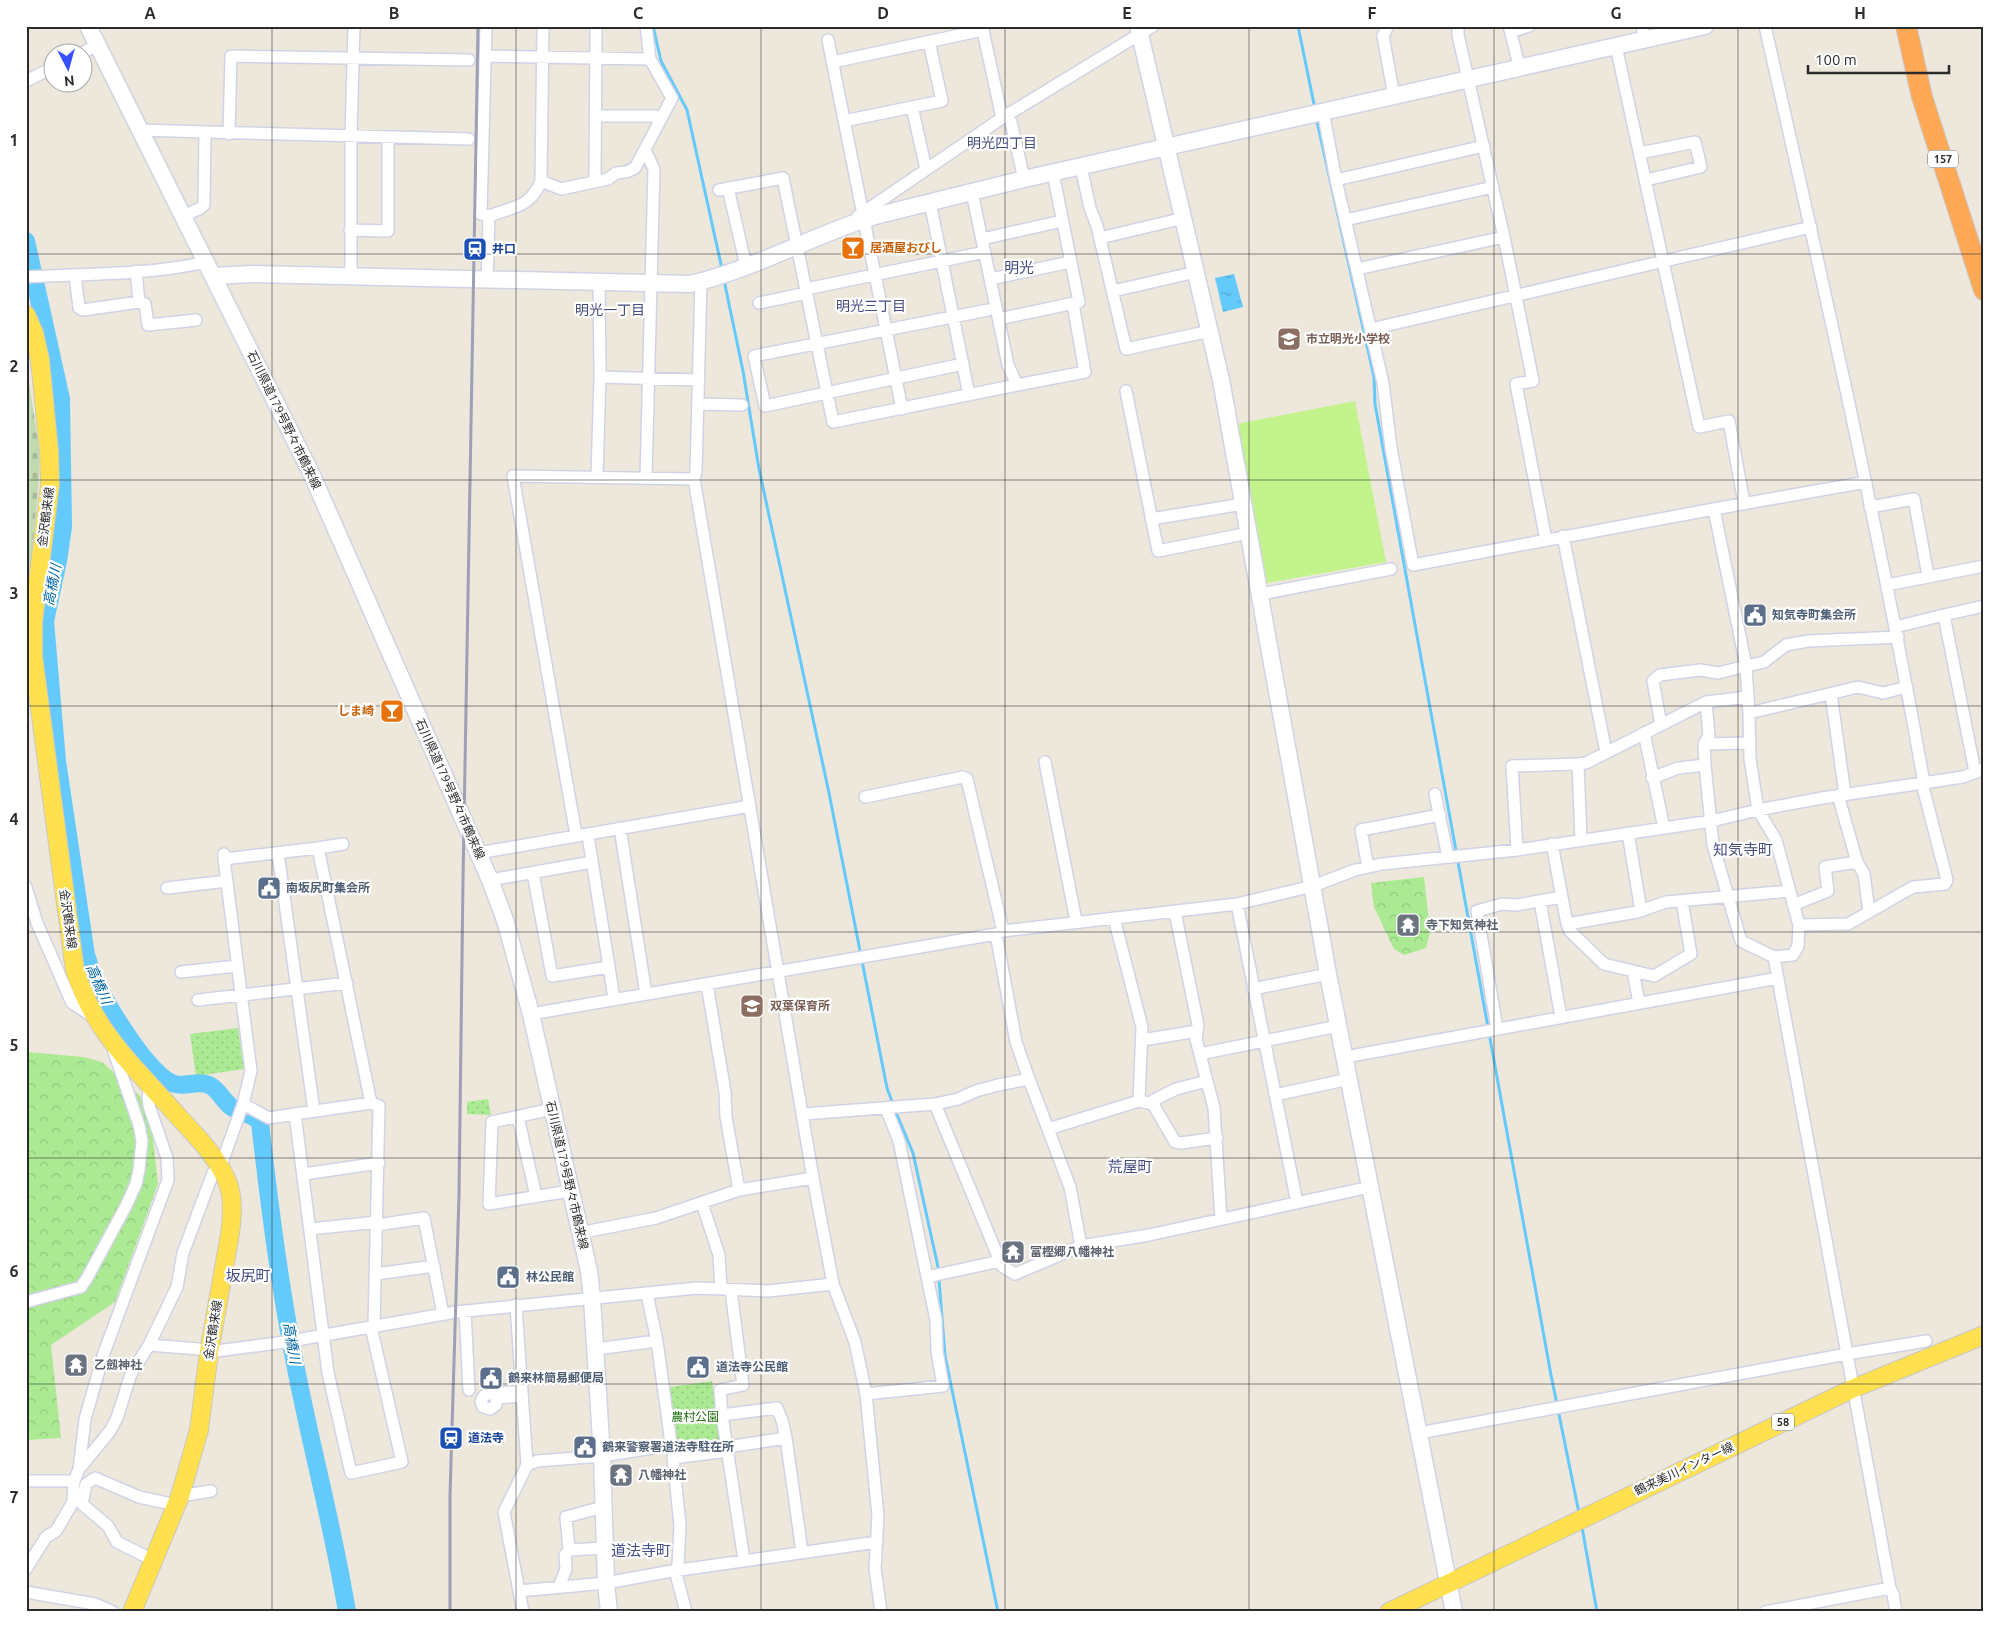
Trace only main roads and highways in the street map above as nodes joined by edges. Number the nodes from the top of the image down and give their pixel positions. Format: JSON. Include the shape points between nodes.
{"nodes":[{"id":1,"x":1906,"y":26,"type":"edge"},
{"id":2,"x":1984,"y":290,"type":"edge"},
{"id":3,"x":26,"y":315,"type":"edge"},
{"id":4,"x":30,"y":620,"type":"edge"},
{"id":5,"x":1984,"y":1335,"type":"edge"},
{"id":6,"x":132,"y":1612,"type":"edge"},
{"id":7,"x":1389,"y":1612,"type":"edge"}],
"edges":[{"from":1,"to":2,"type":"highway","number":"157","via":[[1922,97]]},
{"from":3,"to":4,"type":"main road","name":"金沢鶴来線","via":[[34,332],[40,360],[50,451],[48,508]]},
{"from":4,"to":6,"type":"main road","name":"金沢鶴来線","via":[[75,971],[86,999],[109,1038],[202,1143],[220,1168],[228,1182],[232,1217],[209,1352],[200,1430],[178,1500]]},
{"from":5,"to":7,"type":"main road","name":"鶴来美川インター線","number":"58","via":[[1852,1389]]}]}
